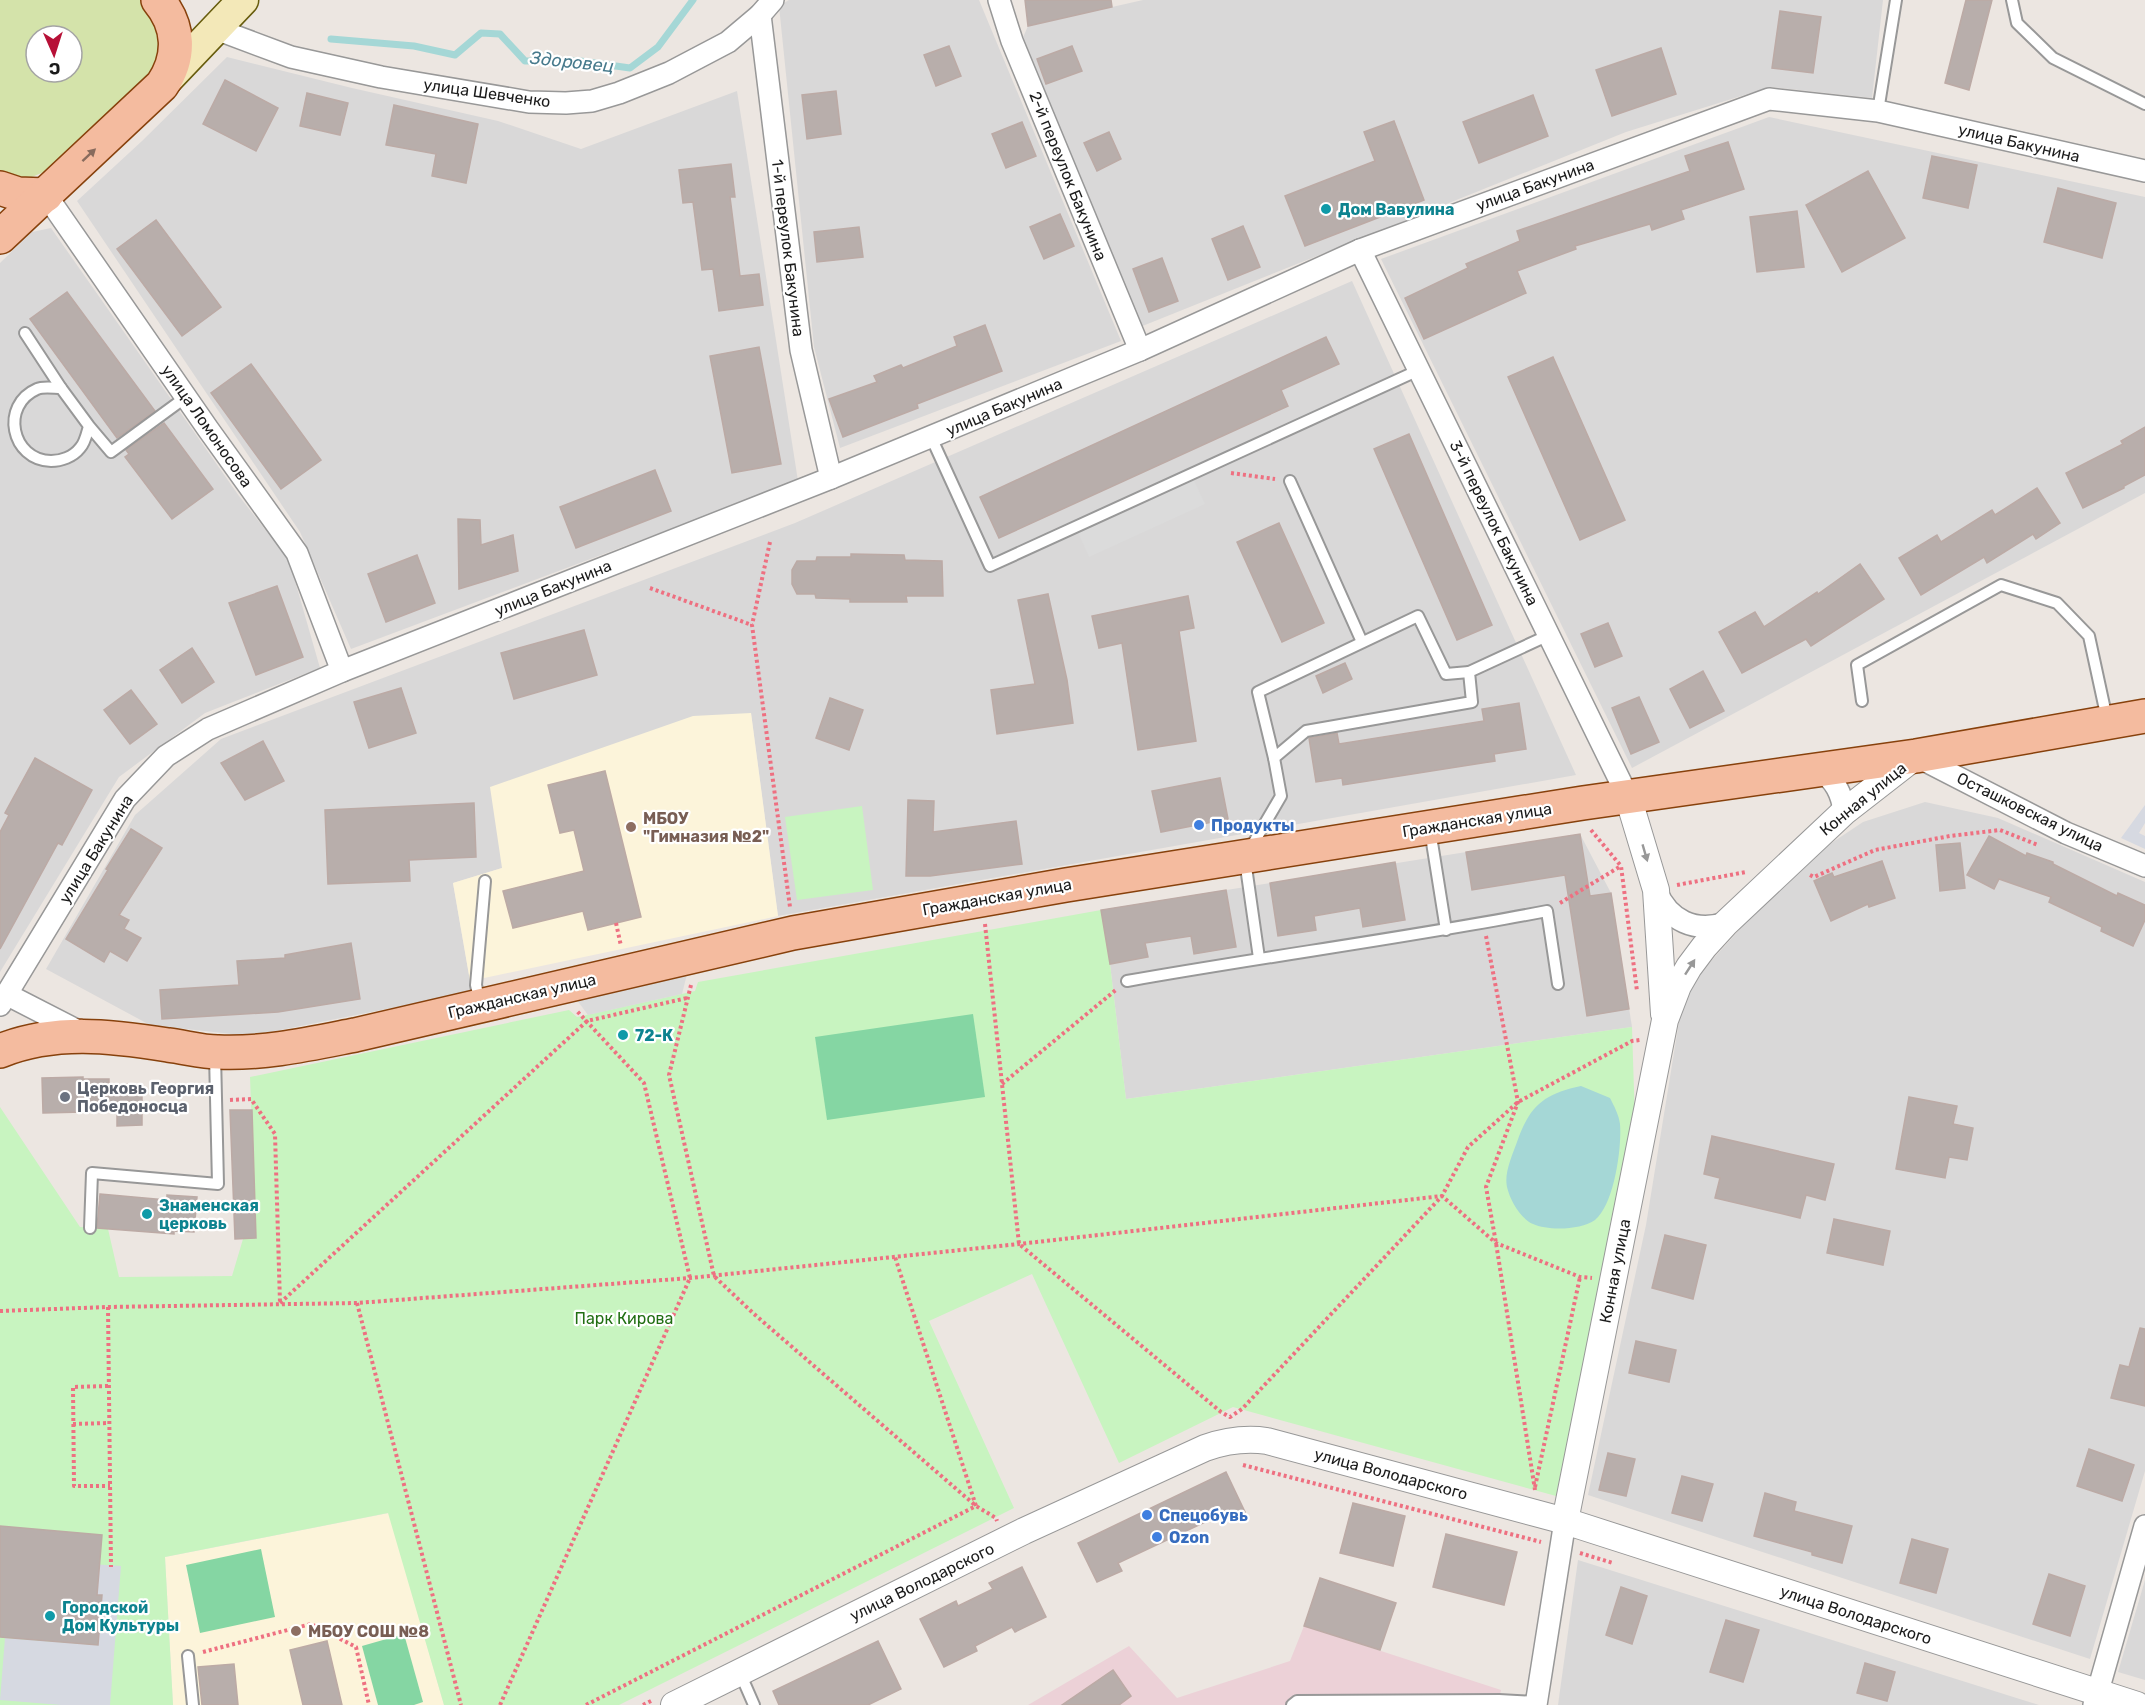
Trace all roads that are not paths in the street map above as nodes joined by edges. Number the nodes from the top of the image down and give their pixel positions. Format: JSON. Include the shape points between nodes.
{"nodes":[{"id":1,"x":158,"y":0,"type":"edge"},
{"id":2,"x":243,"y":0,"type":"edge"},
{"id":3,"x":999,"y":0,"type":"edge"},
{"id":4,"x":1896,"y":0,"type":"edge"},
{"id":5,"x":2012,"y":0,"type":"edge"},
{"id":6,"x":766,"y":8,"type":"edge"},
{"id":7,"x":216,"y":29,"type":"junction"},
{"id":8,"x":162,"y":85,"type":"junction"},
{"id":9,"x":2145,"y":104,"type":"edge"},
{"id":10,"x":1878,"y":111,"type":"junction"},
{"id":11,"x":2145,"y":171,"type":"edge"},
{"id":12,"x":0,"y":188,"type":"edge"},
{"id":13,"x":46,"y":195,"type":"junction"},
{"id":14,"x":0,"y":237,"type":"edge"},
{"id":15,"x":1360,"y":250,"type":"junction"},
{"id":16,"x":25,"y":333,"type":"dead end"},
{"id":17,"x":1140,"y":350,"type":"junction"},
{"id":18,"x":1419,"y":370,"type":"junction"},
{"id":19,"x":61,"y":387,"type":"junction"},
{"id":20,"x":186,"y":397,"type":"junction"},
{"id":21,"x":89,"y":426,"type":"junction"},
{"id":22,"x":931,"y":437,"type":"junction"},
{"id":23,"x":831,"y":478,"type":"junction"},
{"id":24,"x":1290,"y":482,"type":"road end"},
{"id":25,"x":1549,"y":635,"type":"junction"},
{"id":26,"x":1362,"y":642,"type":"junction"},
{"id":27,"x":342,"y":671,"type":"junction"},
{"id":28,"x":1469,"y":672,"type":"junction"},
{"id":29,"x":1862,"y":701,"type":"dead end"},
{"id":30,"x":2145,"y":716,"type":"edge"},
{"id":31,"x":2108,"y":722,"type":"junction"},
{"id":32,"x":1916,"y":756,"type":"junction"},
{"id":33,"x":1274,"y":758,"type":"junction"},
{"id":34,"x":1820,"y":769,"type":"junction"},
{"id":35,"x":1628,"y":797,"type":"junction"},
{"id":36,"x":1844,"y":812,"type":"junction"},
{"id":37,"x":1429,"y":827,"type":"junction"},
{"id":38,"x":1246,"y":857,"type":"junction"},
{"id":39,"x":2145,"y":866,"type":"edge"},
{"id":40,"x":485,"y":881,"type":"dead end"},
{"id":41,"x":1656,"y":890,"type":"junction"},
{"id":42,"x":1726,"y":923,"type":"junction"},
{"id":43,"x":1446,"y":930,"type":"junction"},
{"id":44,"x":1259,"y":958,"type":"junction"},
{"id":45,"x":1127,"y":981,"type":"road end"},
{"id":46,"x":1558,"y":984,"type":"dead end"},
{"id":47,"x":3,"y":999,"type":"edge"},
{"id":48,"x":480,"y":1006,"type":"junction"},
{"id":49,"x":1665,"y":1020,"type":"junction"},
{"id":50,"x":85,"y":1035,"type":"junction"},
{"id":51,"x":0,"y":1051,"type":"edge"},
{"id":52,"x":215,"y":1052,"type":"junction"},
{"id":53,"x":90,"y":1228,"type":"dead end"},
{"id":54,"x":1565,"y":1521,"type":"junction"},
{"id":55,"x":2145,"y":1526,"type":"edge"},
{"id":56,"x":188,"y":1656,"type":"road end"},
{"id":57,"x":739,"y":1672,"type":"junction"},
{"id":58,"x":2096,"y":1699,"type":"edge"},
{"id":59,"x":1536,"y":1704,"type":"edge"},
{"id":60,"x":193,"y":1705,"type":"edge"},
{"id":61,"x":674,"y":1705,"type":"edge"},
{"id":62,"x":754,"y":1705,"type":"edge"},
{"id":63,"x":1292,"y":1705,"type":"edge"},
{"id":64,"x":2137,"y":1705,"type":"edge"}],
"edges":[{"from":1,"to":8,"type":"main road","via":[[176,37],[175,57]]},
{"from":2,"to":7,"type":"main road"},
{"from":3,"to":17,"type":"street","name":"2-й переулок Бакунина","via":[[1012,41]]},
{"from":4,"to":10,"type":"lane"},
{"from":5,"to":9,"type":"lane","via":[[2017,23],[2053,58]]},
{"from":6,"to":7,"type":"street","name":"улица Шевченко","via":[[728,42],[669,73],[592,101],[566,103],[529,102],[381,77],[291,57]]},
{"from":6,"to":23,"type":"street","name":"1-й переулок Бакунина","via":[[801,350]]},
{"from":7,"to":8,"type":"main road"},
{"from":13,"to":8,"type":"main road","one_way":true},
{"from":10,"to":11,"type":"street","name":"улица Бакунина"},
{"from":10,"to":15,"type":"street","name":"улица Бакунина","via":[[1769,99]]},
{"from":12,"to":13,"type":"main road","via":[[18,194]]},
{"from":13,"to":14,"type":"main road"},
{"from":13,"to":20,"type":"street","name":"улица Ломоносова"},
{"from":15,"to":17,"type":"street","name":"улица Бакунина"},
{"from":15,"to":18,"type":"street","name":"3-й переулок Бакунина"},
{"from":16,"to":19,"type":"lane"},
{"from":17,"to":22,"type":"street","name":"улица Бакунина"},
{"from":18,"to":22,"type":"lane","via":[[990,566]]},
{"from":18,"to":25,"type":"street","name":"3-й переулок Бакунина"},
{"from":19,"to":21,"type":"lane"},
{"from":19,"to":21,"type":"lane","via":[[38,389],[20,403],[13,425],[20,447],[39,460],[62,461],[81,448]]},
{"from":20,"to":21,"type":"lane","via":[[111,452]]},
{"from":20,"to":27,"type":"street","name":"улица Ломоносова","via":[[297,553]]},
{"from":22,"to":23,"type":"street","name":"улица Бакунина"},
{"from":23,"to":27,"type":"street","name":"улица Бакунина"},
{"from":24,"to":26,"type":"lane"},
{"from":25,"to":28,"type":"lane"},
{"from":25,"to":35,"type":"street","name":"3-й переулок Бакунина"},
{"from":26,"to":28,"type":"lane","via":[[1418,616],[1446,674]]},
{"from":26,"to":33,"type":"lane","via":[[1258,692]]},
{"from":27,"to":47,"type":"street","name":"улица Бакунина","via":[[208,729],[166,756],[125,799]]},
{"from":28,"to":33,"type":"lane","via":[[1472,702],[1306,731]]},
{"from":29,"to":31,"type":"lane","via":[[1857,664],[2001,585],[2057,603],[2089,636]]},
{"from":30,"to":31,"type":"main road","name":"Конная улица"},
{"from":31,"to":32,"type":"main road","name":"Конная улица"},
{"from":32,"to":34,"type":"main road","name":"Гражданская улица"},
{"from":32,"to":36,"type":"street","name":"Конная улица"},
{"from":32,"to":39,"type":"street","name":"Осташковская улица","via":[[2066,833]]},
{"from":33,"to":38,"type":"lane","via":[[1281,796]]},
{"from":34,"to":35,"type":"main road","name":"Гражданская улица"},
{"from":34,"to":36,"type":"street","via":[[1838,788]]},
{"from":35,"to":37,"type":"main road","name":"Гражданская улица"},
{"from":35,"to":41,"type":"street","name":"Конная улица","one_way":true},
{"from":36,"to":42,"type":"street","name":"Конная улица"},
{"from":37,"to":38,"type":"main road","name":"Гражданская улица"},
{"from":37,"to":43,"type":"lane"},
{"from":38,"to":44,"type":"lane"},
{"from":38,"to":48,"type":"main road","name":"Гражданская улица","via":[[793,933]]},
{"from":40,"to":48,"type":"lane","via":[[476,986]]},
{"from":41,"to":42,"type":"street","via":[[1668,912],[1684,922],[1702,927]]},
{"from":41,"to":49,"type":"street","name":"Конная улица"},
{"from":49,"to":42,"type":"street","name":"Конная улица","one_way":true,"via":[[1689,967]]},
{"from":43,"to":44,"type":"lane"},
{"from":43,"to":46,"type":"lane","via":[[1547,911]]},
{"from":44,"to":45,"type":"lane"},
{"from":47,"to":50,"type":"street","name":"Гражданская улица"},
{"from":48,"to":52,"type":"main road","name":"Гражданская улица","via":[[289,1048]]},
{"from":49,"to":54,"type":"street","name":"Конная улица"},
{"from":50,"to":51,"type":"main road","name":"Гражданская улица","via":[[37,1040]]},
{"from":50,"to":52,"type":"main road","name":"Гражданская улица"},
{"from":52,"to":53,"type":"lane","via":[[218,1184],[92,1173]]},
{"from":54,"to":57,"type":"street","name":"улица Володарского","via":[[1267,1441],[1222,1443],[1024,1531]]},
{"from":54,"to":58,"type":"street","name":"улица Володарского"},
{"from":54,"to":59,"type":"street"},
{"from":55,"to":58,"type":"street"},
{"from":56,"to":60,"type":"lane"},
{"from":57,"to":61,"type":"street","name":"улица Володарского"},
{"from":57,"to":62,"type":"lane"},
{"from":58,"to":64,"type":"street","name":"улица Володарского"},
{"from":59,"to":63,"type":"lane","via":[[1499,1700],[1297,1701]]}]}
